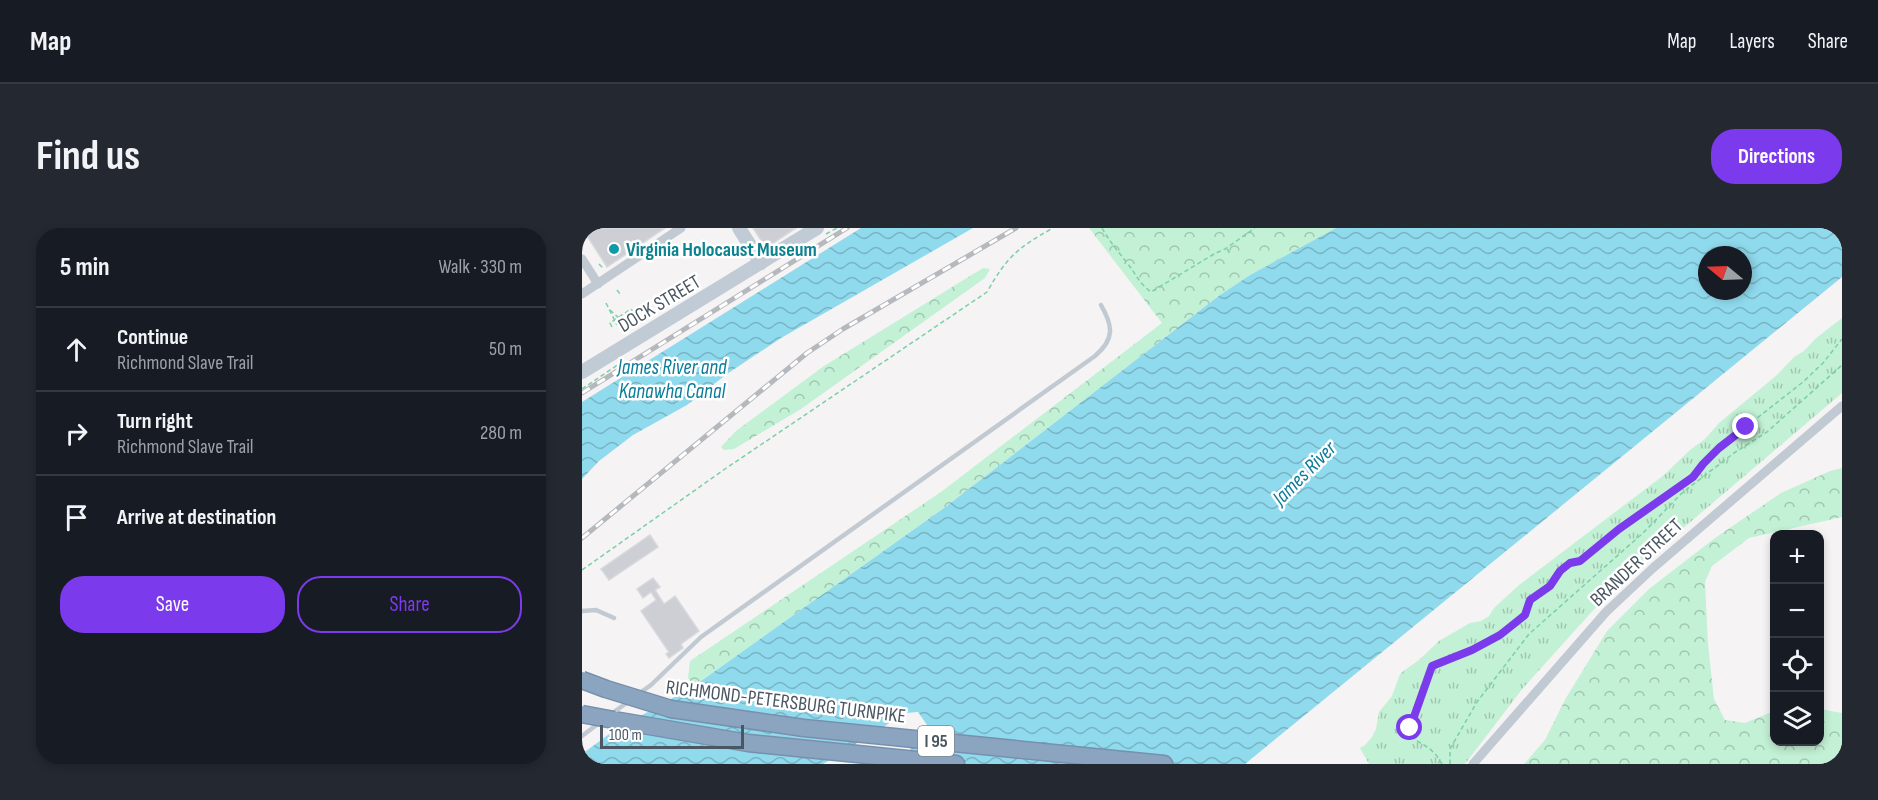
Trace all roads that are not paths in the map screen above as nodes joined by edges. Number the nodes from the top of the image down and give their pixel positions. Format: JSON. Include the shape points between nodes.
{"nodes":[{"id":1,"x":681,"y":228,"type":"edge"},
{"id":2,"x":739,"y":228,"type":"edge"},
{"id":3,"x":817,"y":228,"type":"edge"},
{"id":4,"x":582,"y":259,"type":"edge"},
{"id":5,"x":761,"y":263,"type":"junction"},
{"id":6,"x":598,"y":284,"type":"junction"},
{"id":7,"x":582,"y":294,"type":"edge"},
{"id":8,"x":1101,"y":305,"type":"dead end"},
{"id":9,"x":582,"y":372,"type":"edge"},
{"id":10,"x":1842,"y":406,"type":"edge"},
{"id":11,"x":582,"y":611,"type":"edge"},
{"id":12,"x":614,"y":618,"type":"dead end"},
{"id":13,"x":582,"y":680,"type":"edge"},
{"id":14,"x":582,"y":692,"type":"edge"},
{"id":15,"x":671,"y":708,"type":"junction"},
{"id":16,"x":582,"y":714,"type":"edge"},
{"id":17,"x":582,"y":735,"type":"edge"},
{"id":18,"x":956,"y":764,"type":"edge"},
{"id":19,"x":1164,"y":764,"type":"edge"},
{"id":20,"x":1473,"y":764,"type":"edge"}],
"edges":[{"from":1,"to":6,"type":"street"},
{"from":2,"to":5,"type":"main road"},
{"from":3,"to":5,"type":"main road","name":"DOCK STREET"},
{"from":4,"to":6,"type":"street"},
{"from":5,"to":9,"type":"main road","name":"DOCK STREET"},
{"from":6,"to":7,"type":"street"},
{"from":8,"to":17,"type":"lane","via":[[1111,332],[1109,341],[1095,356],[701,637],[651,685]]},
{"from":10,"to":20,"type":"street","name":"BRANDER STREET","via":[[1606,612]]},
{"from":11,"to":12,"type":"lane","via":[[596,610]]},
{"from":13,"to":15,"type":"highway","bridge":true},
{"from":14,"to":15,"type":"highway","name":"RICHMOND-PETERSBURG TURNPIKE","number":"I 95","bridge":true},
{"from":15,"to":19,"type":"highway","name":"RICHMOND-PETERSBURG TURNPIKE","number":"I 95","via":[[804,728]]},
{"from":16,"to":18,"type":"highway","number":"I 95","bridge":true,"via":[[748,743]]}]}
